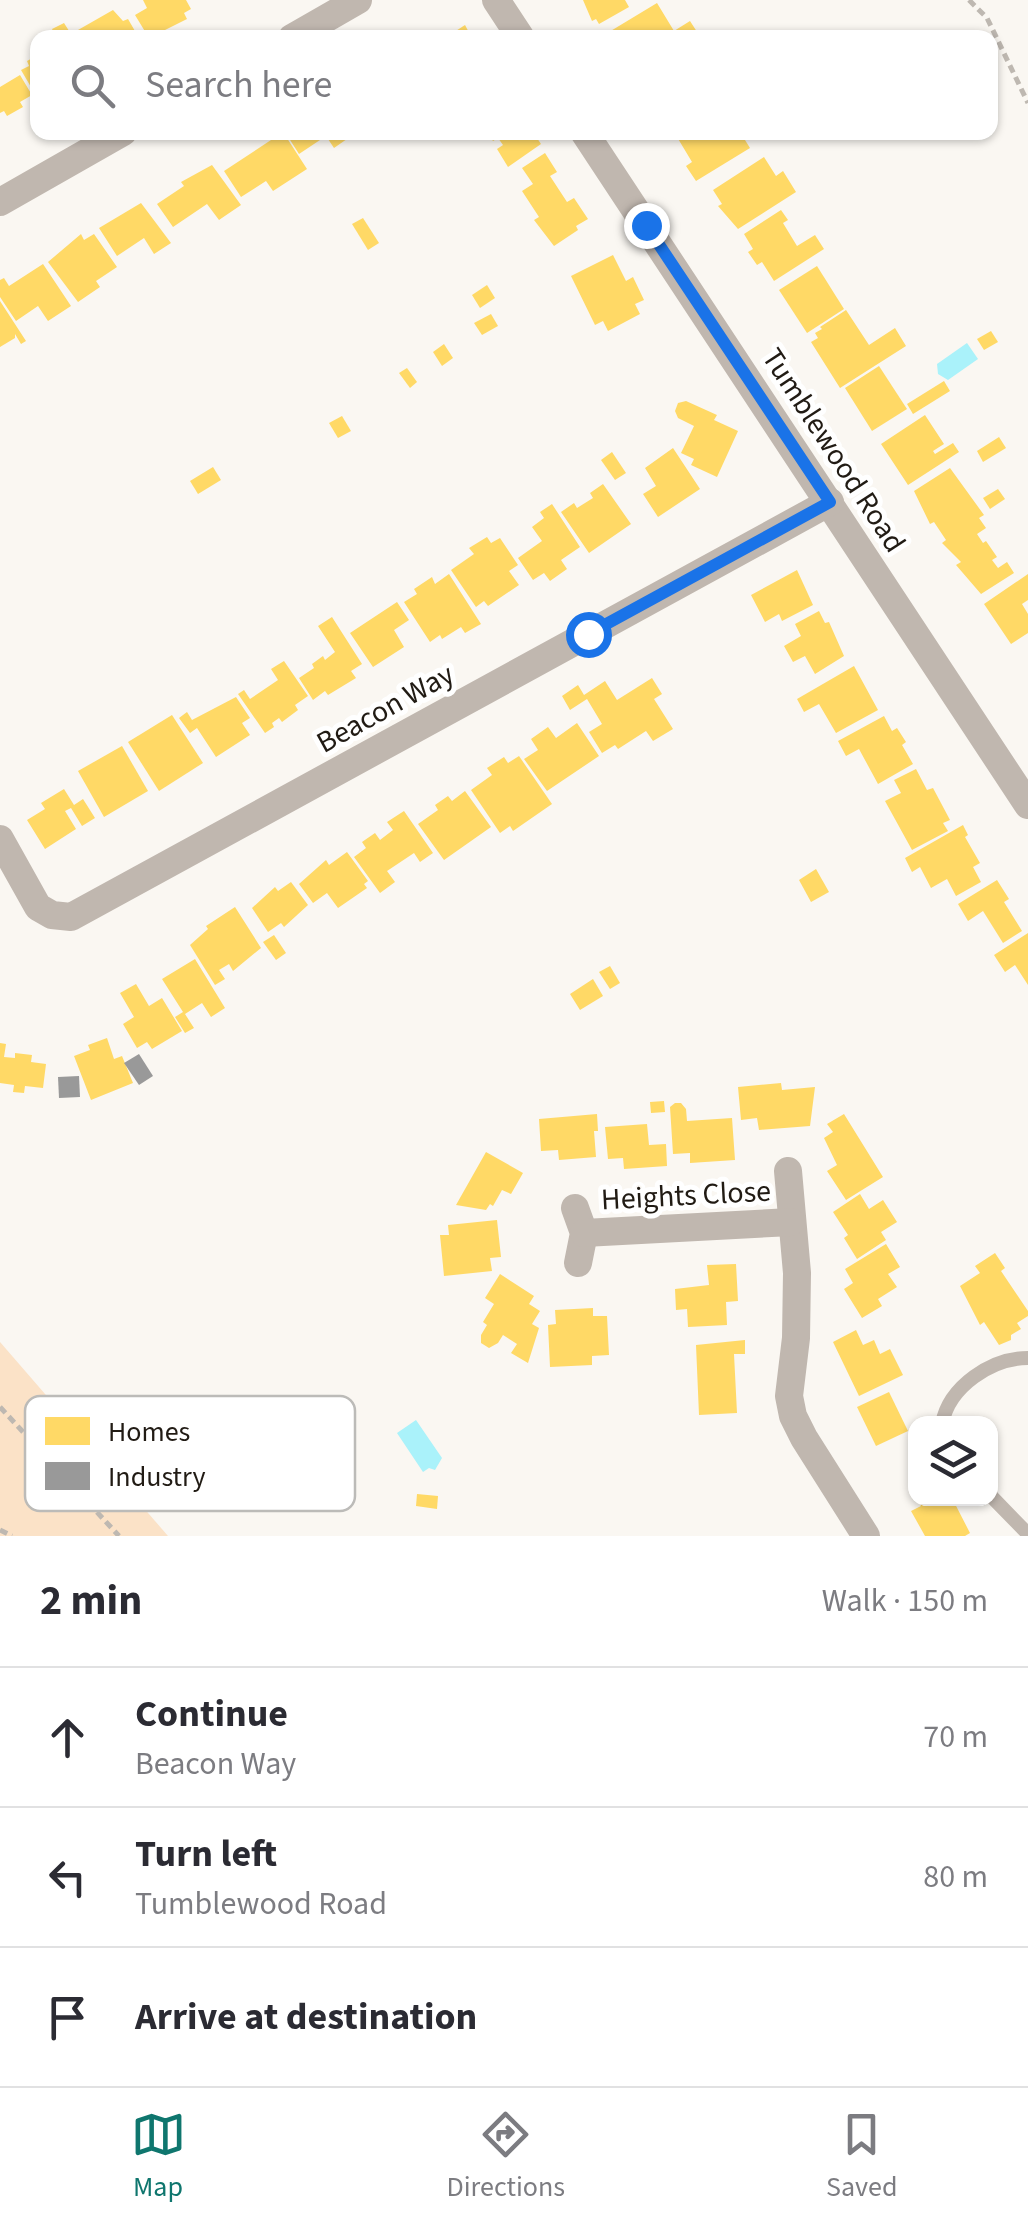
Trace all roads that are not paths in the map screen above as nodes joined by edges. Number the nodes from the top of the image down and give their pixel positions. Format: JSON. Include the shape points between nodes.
{"nodes":[{"id":1,"x":358,"y":0,"type":"edge"},
{"id":2,"x":496,"y":0,"type":"edge"},
{"id":3,"x":306,"y":30,"type":"edge"},
{"id":4,"x":516,"y":30,"type":"edge"},
{"id":5,"x":109,"y":140,"type":"edge"},
{"id":6,"x":589,"y":140,"type":"edge"},
{"id":7,"x":0,"y":202,"type":"edge"},
{"id":8,"x":830,"y":502,"type":"junction"},
{"id":9,"x":1028,"y":805,"type":"edge"},
{"id":10,"x":0,"y":839,"type":"edge"},
{"id":11,"x":788,"y":1171,"type":"dead end"},
{"id":12,"x":791,"y":1222,"type":"junction"},
{"id":13,"x":578,"y":1263,"type":"dead end"},
{"id":14,"x":1028,"y":1358,"type":"edge"},
{"id":15,"x":945,"y":1416,"type":"edge"},
{"id":16,"x":998,"y":1503,"type":"edge"},
{"id":17,"x":1028,"y":1534,"type":"edge"},
{"id":18,"x":866,"y":1536,"type":"edge"}],
"edges":[{"from":1,"to":3,"type":"street"},
{"from":2,"to":4,"type":"street"},
{"from":5,"to":7,"type":"street"},
{"from":6,"to":8,"type":"street","name":"Tumblewood Road"},
{"from":8,"to":9,"type":"street","name":"Tumblewood Road"},
{"from":8,"to":10,"type":"street","name":"Beacon Way","via":[[71,917],[38,908]]},
{"from":11,"to":12,"type":"street","name":"Heights Close"},
{"from":12,"to":13,"type":"street","name":"Heights Close","via":[[580,1220]]},
{"from":12,"to":18,"type":"street","name":"Heights Close","via":[[793,1416]]},
{"from":14,"to":15,"type":"lane","via":[[993,1364],[950,1402]]},
{"from":16,"to":17,"type":"lane"}]}
